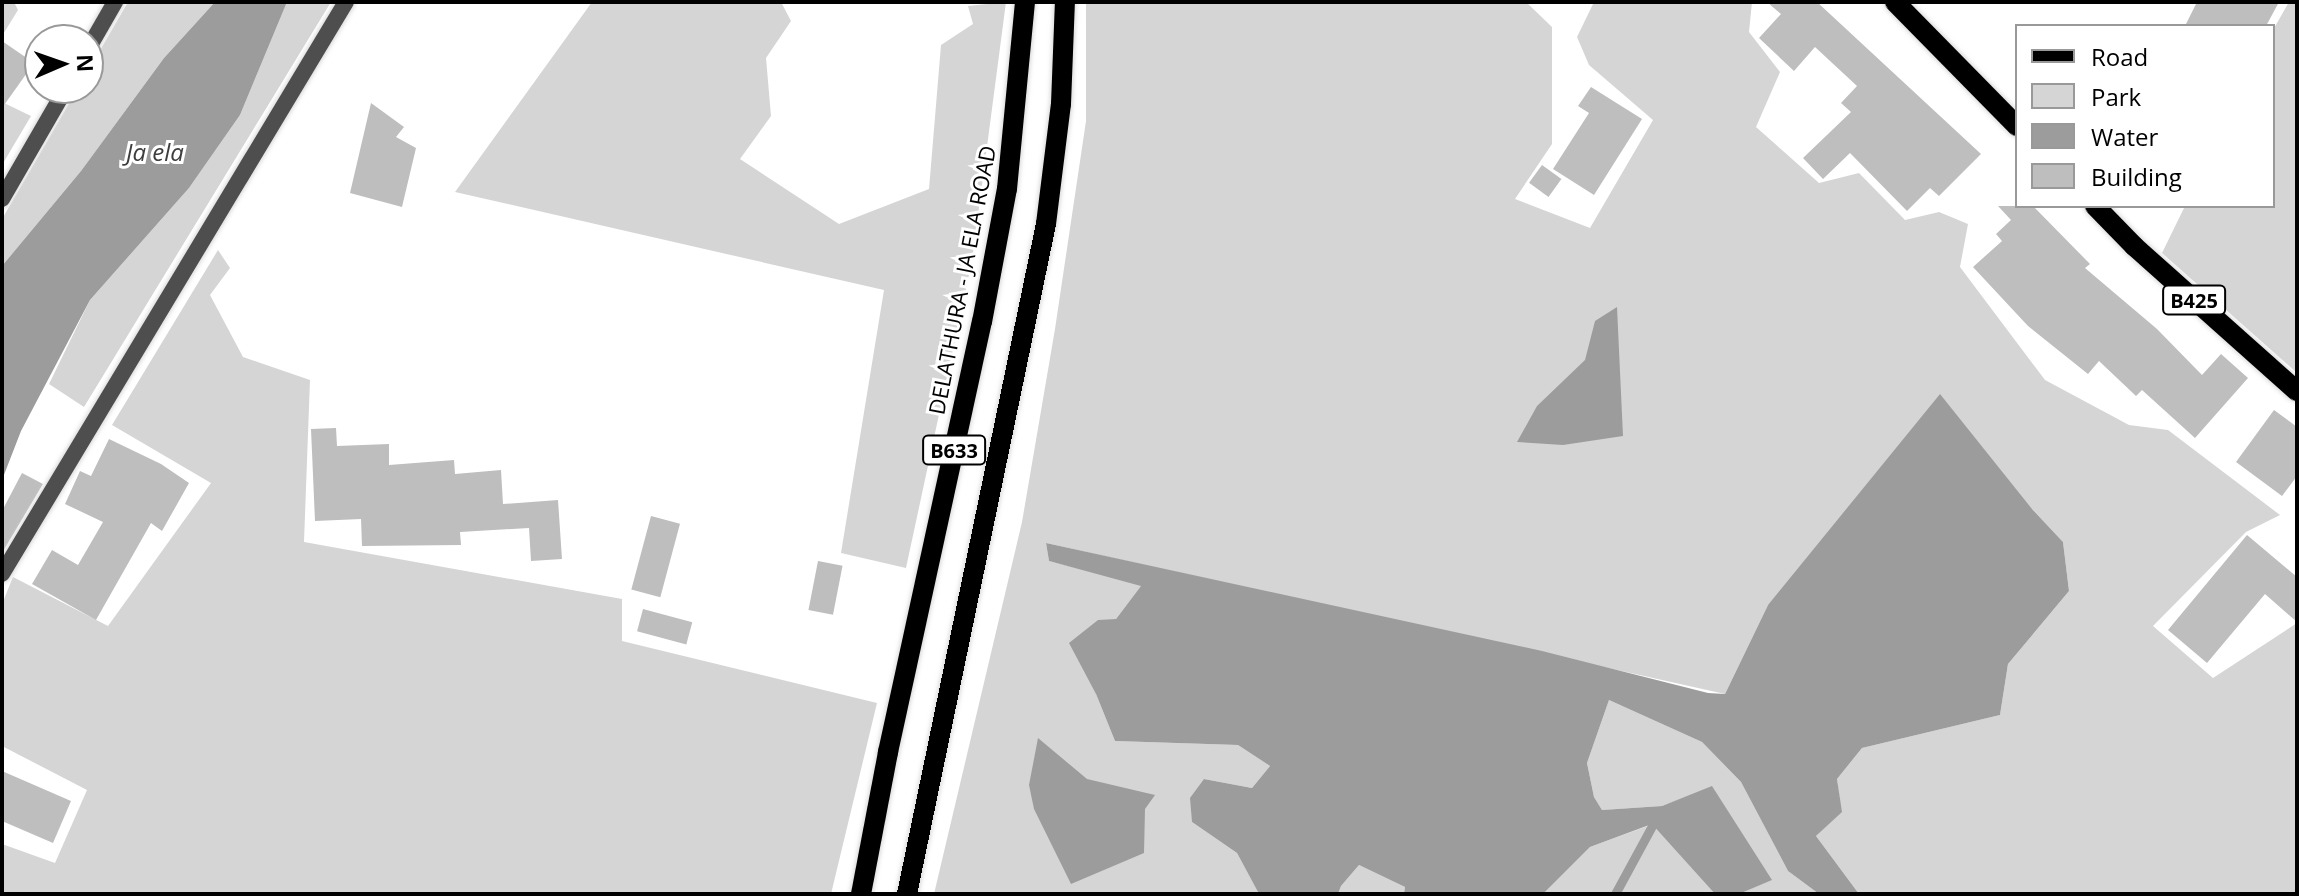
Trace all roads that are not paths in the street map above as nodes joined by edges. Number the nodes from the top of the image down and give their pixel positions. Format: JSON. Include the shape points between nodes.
{"nodes":[{"id":1,"x":115,"y":2,"type":"edge"},
{"id":2,"x":346,"y":2,"type":"edge"},
{"id":3,"x":1025,"y":2,"type":"edge"},
{"id":4,"x":1065,"y":2,"type":"edge"},
{"id":5,"x":1895,"y":2,"type":"edge"},
{"id":6,"x":102,"y":24,"type":"edge"},
{"id":7,"x":57,"y":104,"type":"edge"},
{"id":8,"x":2015,"y":124,"type":"edge"},
{"id":9,"x":2,"y":199,"type":"edge"},
{"id":10,"x":2097,"y":208,"type":"edge"},
{"id":11,"x":2297,"y":391,"type":"edge"},
{"id":12,"x":2,"y":574,"type":"edge"},
{"id":13,"x":861,"y":894,"type":"edge"},
{"id":14,"x":907,"y":894,"type":"edge"}],
"edges":[{"from":1,"to":6,"type":"street"},
{"from":2,"to":12,"type":"street"},
{"from":3,"to":13,"type":"main road","name":"DELATHURA - JA ELA ROAD","number":"B633","via":[[1007,189]]},
{"from":4,"to":14,"type":"main road","number":"B633","via":[[1061,104],[1046,224]]},
{"from":5,"to":8,"type":"main road"},
{"from":7,"to":9,"type":"street"},
{"from":10,"to":11,"type":"main road","number":"B425"}]}
